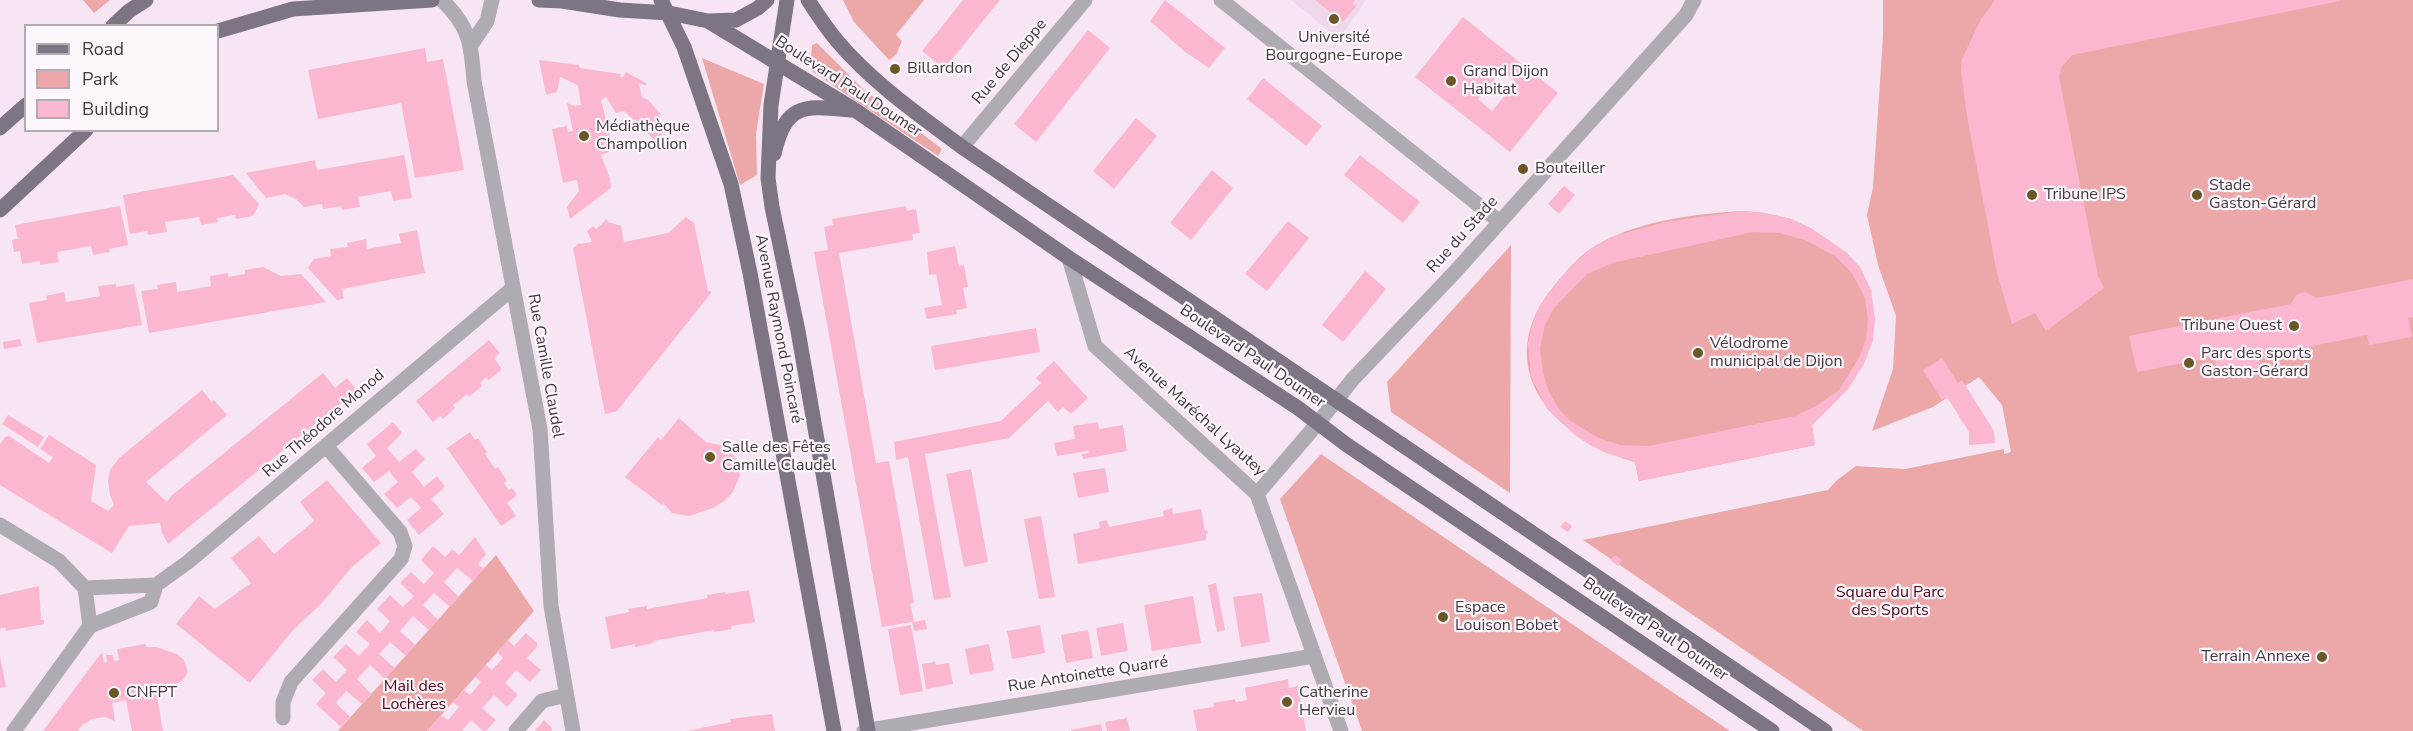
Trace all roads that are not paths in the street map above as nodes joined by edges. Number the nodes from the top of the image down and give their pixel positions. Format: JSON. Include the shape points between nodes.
{"nodes":[{"id":1,"x":146,"y":0,"type":"edge"},
{"id":2,"x":432,"y":0,"type":"edge"},
{"id":3,"x":442,"y":0,"type":"edge"},
{"id":4,"x":492,"y":0,"type":"edge"},
{"id":5,"x":539,"y":0,"type":"edge"},
{"id":6,"x":661,"y":0,"type":"edge"},
{"id":7,"x":767,"y":0,"type":"edge"},
{"id":8,"x":787,"y":0,"type":"edge"},
{"id":9,"x":808,"y":0,"type":"edge"},
{"id":10,"x":1085,"y":0,"type":"edge"},
{"id":11,"x":1221,"y":0,"type":"edge"},
{"id":12,"x":1694,"y":0,"type":"edge"},
{"id":13,"x":669,"y":13,"type":"junction"},
{"id":14,"x":708,"y":21,"type":"junction"},
{"id":15,"x":115,"y":24,"type":"edge"},
{"id":16,"x":219,"y":31,"type":"edge"},
{"id":17,"x":471,"y":45,"type":"junction"},
{"id":18,"x":778,"y":62,"type":"junction"},
{"id":19,"x":24,"y":107,"type":"edge"},
{"id":20,"x":855,"y":110,"type":"junction"},
{"id":21,"x":0,"y":128,"type":"edge"},
{"id":22,"x":84,"y":132,"type":"edge"},
{"id":23,"x":962,"y":147,"type":"junction"},
{"id":24,"x":768,"y":178,"type":"junction"},
{"id":25,"x":0,"y":210,"type":"edge"},
{"id":26,"x":1500,"y":222,"type":"junction"},
{"id":27,"x":1069,"y":258,"type":"junction"},
{"id":28,"x":513,"y":288,"type":"junction"},
{"id":29,"x":1335,"y":399,"type":"junction"},
{"id":30,"x":1318,"y":423,"type":"junction"},
{"id":31,"x":326,"y":446,"type":"junction"},
{"id":32,"x":1257,"y":494,"type":"junction"},
{"id":33,"x":0,"y":525,"type":"edge"},
{"id":34,"x":156,"y":585,"type":"junction"},
{"id":35,"x":85,"y":588,"type":"junction"},
{"id":36,"x":90,"y":626,"type":"junction"},
{"id":37,"x":1314,"y":656,"type":"junction"},
{"id":38,"x":566,"y":695,"type":"junction"},
{"id":39,"x":282,"y":718,"type":"dead end"},
{"id":40,"x":14,"y":731,"type":"edge"},
{"id":41,"x":516,"y":731,"type":"edge"},
{"id":42,"x":573,"y":731,"type":"edge"},
{"id":43,"x":834,"y":731,"type":"edge"},
{"id":44,"x":867,"y":731,"type":"edge"},
{"id":45,"x":1341,"y":731,"type":"edge"},
{"id":46,"x":1772,"y":731,"type":"edge"},
{"id":47,"x":1825,"y":731,"type":"edge"}],
"edges":[{"from":1,"to":15,"type":"main road"},
{"from":2,"to":16,"type":"main road","via":[[293,9]]},
{"from":3,"to":17,"type":"street","name":"Rue Camille Claudel","via":[[458,16]]},
{"from":4,"to":17,"type":"street","via":[[487,21]]},
{"from":5,"to":13,"type":"main road"},
{"from":6,"to":13,"type":"main road","name":"Avenue Raymond Poincaré"},
{"from":7,"to":14,"type":"main road","via":[[735,20]]},
{"from":8,"to":18,"type":"main road","name":"Avenue Raymond Poincaré"},
{"from":9,"to":23,"type":"main road","name":"Boulevard Paul Doumer","via":[[857,61]]},
{"from":10,"to":23,"type":"street","name":"Rue de Dieppe"},
{"from":11,"to":26,"type":"street"},
{"from":12,"to":26,"type":"street","name":"Rue du Stade","via":[[1686,15]]},
{"from":13,"to":14,"type":"main road"},
{"from":13,"to":43,"type":"main road","name":"Avenue Raymond Poincaré","via":[[731,184]]},
{"from":14,"to":18,"type":"main road","name":"Boulevard Paul Doumer"},
{"from":17,"to":28,"type":"street","name":"Rue Camille Claudel","via":[[474,81]]},
{"from":18,"to":20,"type":"main road","name":"Boulevard Paul Doumer"},
{"from":18,"to":24,"type":"main road","name":"Avenue Raymond Poincaré","via":[[771,105]]},
{"from":19,"to":21,"type":"main road"},
{"from":20,"to":24,"type":"main road","name":"Avenue Raymond Poincaré","via":[[803,108],[795,112],[782,130]]},
{"from":20,"to":27,"type":"main road","name":"Boulevard Paul Doumer"},
{"from":22,"to":25,"type":"main road"},
{"from":23,"to":29,"type":"main road","name":"Boulevard Paul Doumer"},
{"from":24,"to":44,"type":"main road","name":"Avenue Raymond Poincaré"},
{"from":26,"to":29,"type":"street","name":"Rue du Stade"},
{"from":27,"to":30,"type":"main road","name":"Boulevard Paul Doumer"},
{"from":27,"to":32,"type":"street","name":"Avenue Maréchal Lyautey","via":[[1095,346]]},
{"from":28,"to":31,"type":"street","name":"Rue Théodore Monod"},
{"from":28,"to":38,"type":"street","name":"Rue Camille Claudel","via":[[540,429],[552,606]]},
{"from":29,"to":30,"type":"street","name":"Rue du Stade"},
{"from":29,"to":47,"type":"main road","name":"Boulevard Paul Doumer"},
{"from":30,"to":32,"type":"street","name":"Rue du Stade"},
{"from":30,"to":46,"type":"main road","name":"Boulevard Paul Doumer"},
{"from":31,"to":34,"type":"street","name":"Rue Théodore Monod"},
{"from":31,"to":39,"type":"street","via":[[400,532],[405,546],[400,559],[291,682]]},
{"from":32,"to":37,"type":"street","name":"Avenue Maréchal Lyautey"},
{"from":33,"to":35,"type":"street","via":[[59,561]]},
{"from":34,"to":35,"type":"street"},
{"from":34,"to":36,"type":"street","name":"Rue Théodore Monod","via":[[151,602]]},
{"from":35,"to":36,"type":"street"},
{"from":36,"to":40,"type":"street"},
{"from":37,"to":44,"type":"street","name":"Rue Antoinette Quarré"},
{"from":37,"to":45,"type":"street","name":"Avenue Maréchal Lyautey"},
{"from":38,"to":41,"type":"street","via":[[543,701]]},
{"from":38,"to":42,"type":"street","name":"Rue Camille Claudel"}]}
